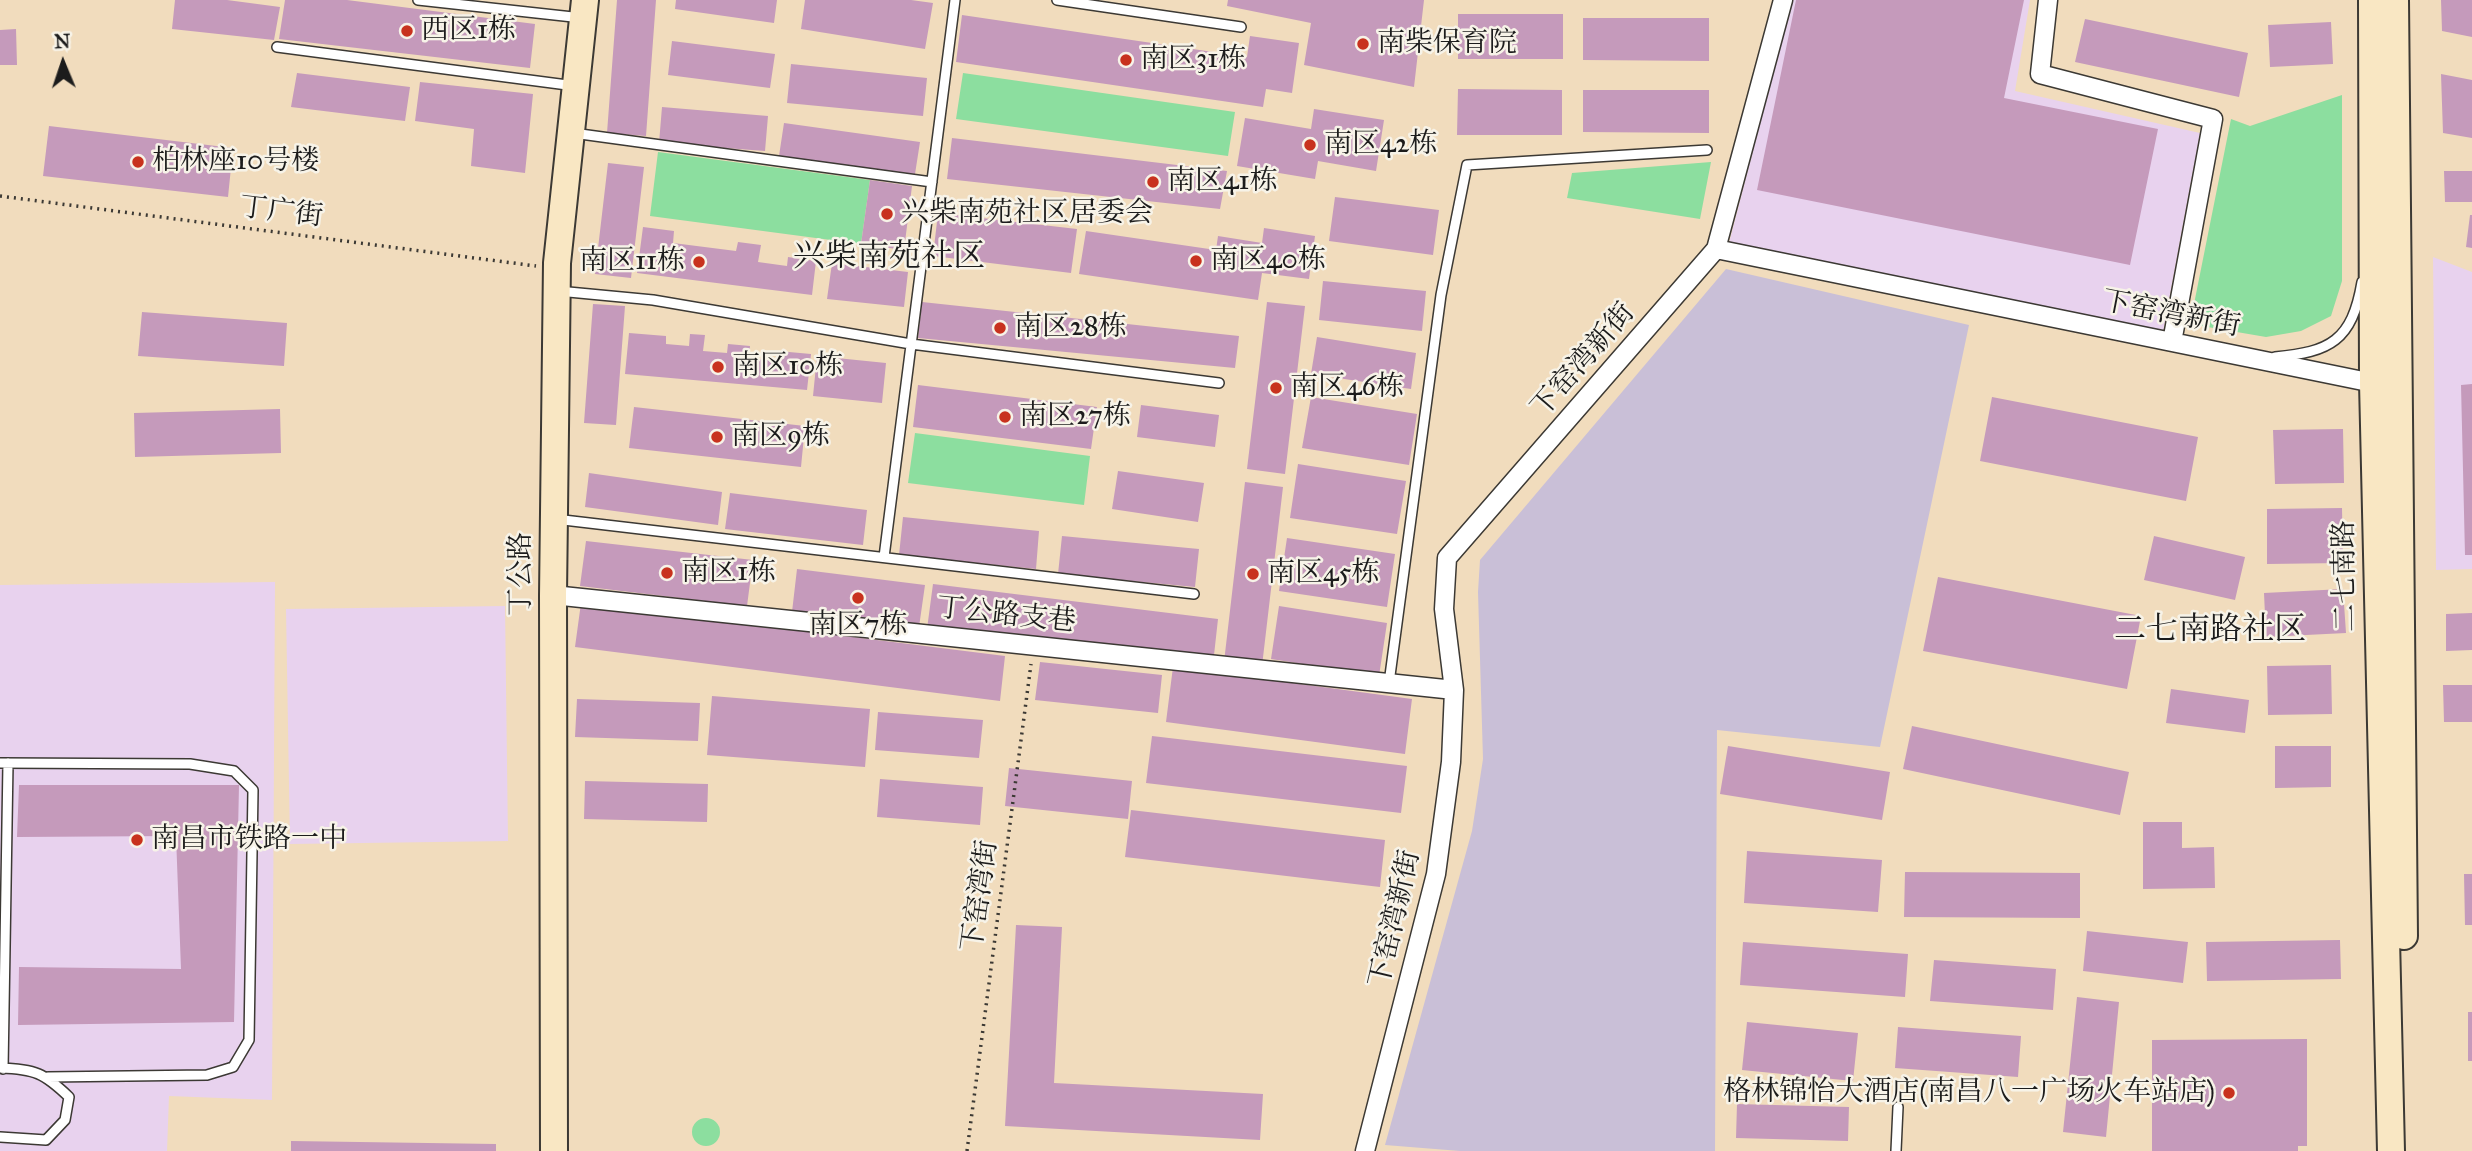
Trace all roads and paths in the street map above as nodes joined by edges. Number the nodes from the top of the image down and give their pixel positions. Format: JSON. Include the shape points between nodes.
{"nodes":[{"id":1,"x":418,"y":0,"type":"edge"},
{"id":2,"x":955,"y":0,"type":"edge"},
{"id":3,"x":1057,"y":0,"type":"edge"},
{"id":4,"x":1783,"y":0,"type":"edge"},
{"id":5,"x":2048,"y":0,"type":"edge"},
{"id":6,"x":2372,"y":0,"type":"edge"},
{"id":7,"x":2395,"y":0,"type":"edge"},
{"id":8,"x":584,"y":9,"type":"edge"},
{"id":9,"x":1241,"y":27,"type":"dead end"},
{"id":10,"x":277,"y":47,"type":"dead end"},
{"id":11,"x":576,"y":86,"type":"junction"},
{"id":12,"x":571,"y":132,"type":"junction"},
{"id":13,"x":1707,"y":150,"type":"dead end"},
{"id":14,"x":932,"y":182,"type":"junction"},
{"id":15,"x":2372,"y":187,"type":"junction"},
{"id":16,"x":0,"y":196,"type":"edge"},
{"id":17,"x":1716,"y":249,"type":"junction"},
{"id":18,"x":557,"y":279,"type":"junction"},
{"id":19,"x":2172,"y":342,"type":"junction"},
{"id":20,"x":911,"y":344,"type":"junction"},
{"id":21,"x":2252,"y":358,"type":"junction"},
{"id":22,"x":1219,"y":383,"type":"dead end"},
{"id":23,"x":2374,"y":383,"type":"junction"},
{"id":24,"x":554,"y":519,"type":"junction"},
{"id":25,"x":884,"y":557,"type":"junction"},
{"id":26,"x":1194,"y":594,"type":"dead end"},
{"id":27,"x":552,"y":595,"type":"junction"},
{"id":28,"x":1034,"y":645,"type":"junction"},
{"id":29,"x":1389,"y":683,"type":"junction"},
{"id":30,"x":1454,"y":690,"type":"junction"},
{"id":31,"x":4,"y":763,"type":"edge"},
{"id":32,"x":2,"y":1068,"type":"edge"},
{"id":33,"x":48,"y":1077,"type":"junction"},
{"id":34,"x":1898,"y":1107,"type":"dead end"},
{"id":35,"x":0,"y":1137,"type":"edge"},
{"id":36,"x":554,"y":1151,"type":"edge"},
{"id":37,"x":967,"y":1151,"type":"edge"},
{"id":38,"x":1365,"y":1151,"type":"edge"},
{"id":39,"x":1896,"y":1151,"type":"edge"},
{"id":40,"x":2391,"y":1151,"type":"edge"},
{"id":41,"x":2406,"y":1151,"type":"edge"}],
"edges":[{"from":1,"to":8,"type":"lane"},
{"from":2,"to":14,"type":"lane"},
{"from":3,"to":9,"type":"lane"},
{"from":4,"to":17,"type":"street"},
{"from":5,"to":19,"type":"street","via":[[2040,74],[2213,119]]},
{"from":6,"to":15,"type":"main road","name":"二七南路"},
{"from":7,"to":41,"type":"main road","name":"二七南路"},
{"from":8,"to":11,"type":"main road","name":"丁公路"},
{"from":10,"to":11,"type":"lane"},
{"from":11,"to":12,"type":"main road","name":"丁公路"},
{"from":12,"to":14,"type":"lane"},
{"from":12,"to":18,"type":"main road","name":"丁公路"},
{"from":13,"to":29,"type":"lane","via":[[1467,165],[1441,295]]},
{"from":14,"to":20,"type":"lane"},
{"from":15,"to":21,"type":"lane","via":[[2366,256],[2352,318],[2327,347],[2305,354]]},
{"from":15,"to":23,"type":"main road","name":"二七南路"},
{"from":16,"to":18,"type":"path","name":"丁广街"},
{"from":17,"to":19,"type":"street","name":"下窑湾新街"},
{"from":17,"to":30,"type":"street","name":"下窑湾新街","via":[[1447,558],[1444,609]]},
{"from":18,"to":20,"type":"lane"},
{"from":18,"to":24,"type":"main road","name":"丁公路"},
{"from":19,"to":21,"type":"street","name":"下窑湾新街"},
{"from":20,"to":22,"type":"lane"},
{"from":20,"to":25,"type":"lane"},
{"from":21,"to":23,"type":"street","name":"下窑湾新街"},
{"from":23,"to":40,"type":"main road","name":"二七南路"},
{"from":24,"to":25,"type":"lane"},
{"from":24,"to":27,"type":"main road","name":"丁公路"},
{"from":25,"to":26,"type":"lane"},
{"from":27,"to":28,"type":"street","name":"丁公路支巷"},
{"from":27,"to":36,"type":"main road","name":"丁公路"},
{"from":28,"to":29,"type":"street","name":"丁公路支巷"},
{"from":28,"to":37,"type":"path","name":"下窑湾街"},
{"from":29,"to":30,"type":"street","name":"丁公路支巷"},
{"from":30,"to":38,"type":"street","name":"下窑湾新街","via":[[1451,762],[1436,874]]},
{"from":31,"to":32,"type":"lane"},
{"from":31,"to":33,"type":"lane","via":[[190,764],[234,771],[253,790],[249,1040],[233,1067],[207,1075]]},
{"from":32,"to":33,"type":"lane"},
{"from":33,"to":35,"type":"lane","via":[[69,1097],[65,1120],[46,1140]]},
{"from":34,"to":39,"type":"lane"}]}
